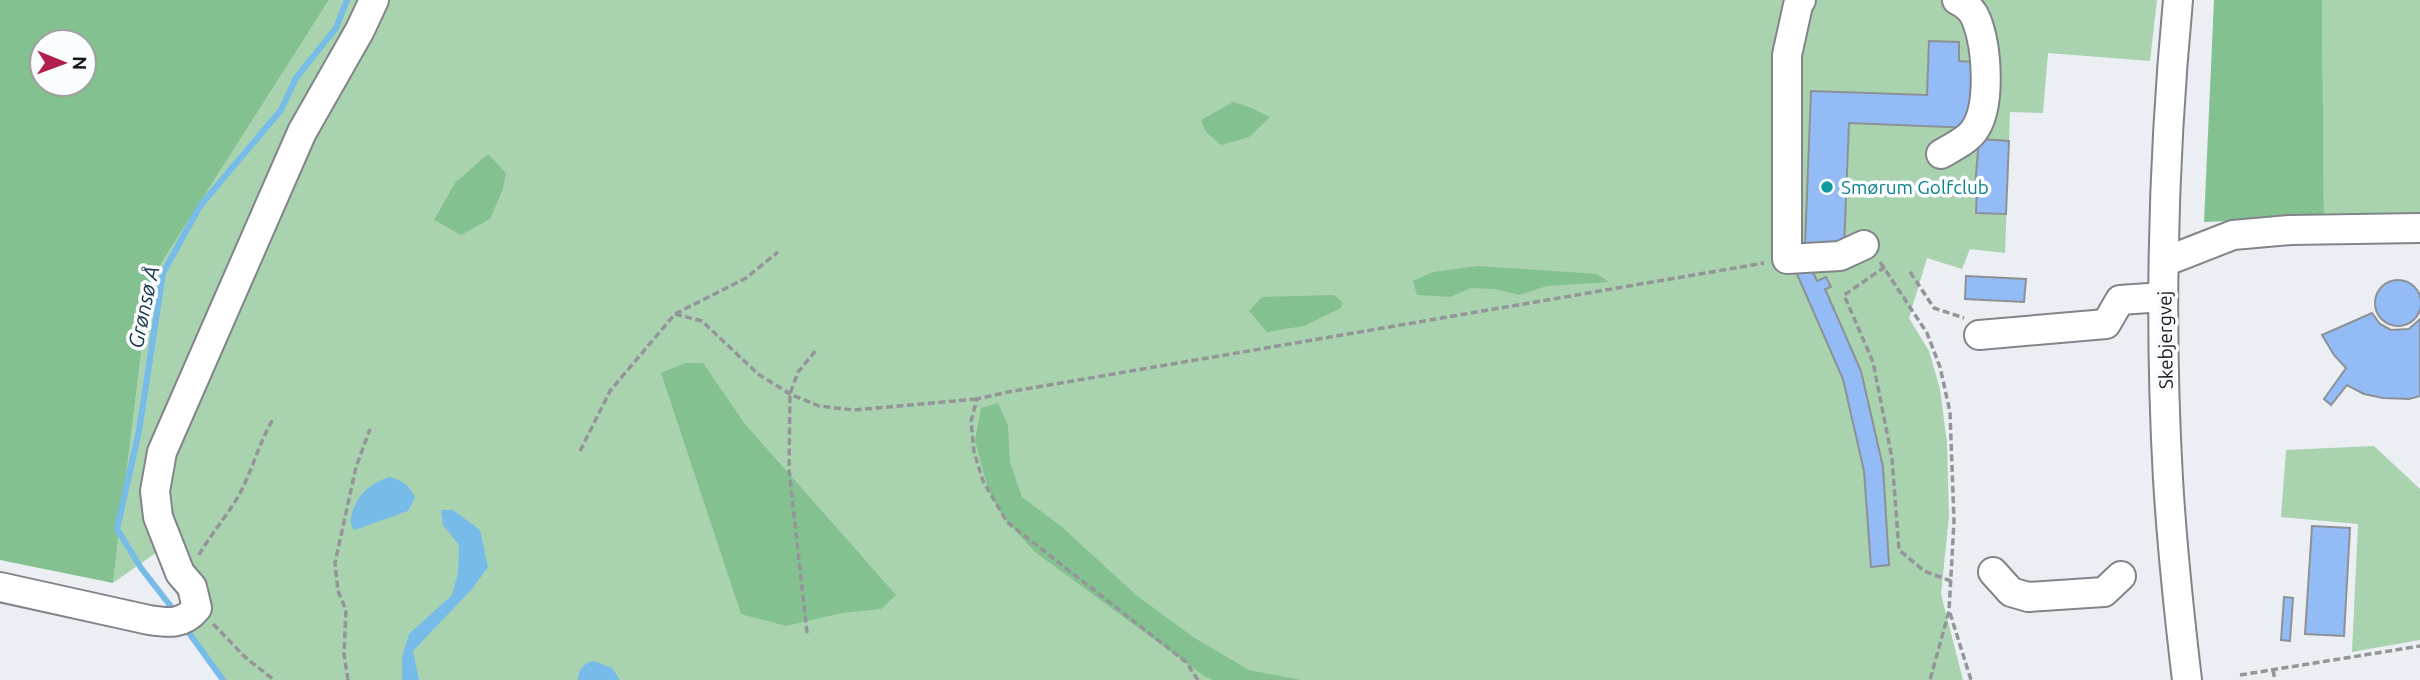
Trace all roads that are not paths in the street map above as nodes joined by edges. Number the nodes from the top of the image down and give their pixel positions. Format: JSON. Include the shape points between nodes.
{"nodes":[{"id":1,"x":374,"y":0,"type":"edge"},
{"id":2,"x":1801,"y":0,"type":"edge"},
{"id":3,"x":1957,"y":0,"type":"edge"},
{"id":4,"x":2178,"y":0,"type":"edge"},
{"id":5,"x":1941,"y":154,"type":"dead end"},
{"id":6,"x":2420,"y":228,"type":"edge"},
{"id":7,"x":1864,"y":245,"type":"road end"},
{"id":8,"x":2164,"y":262,"type":"junction"},
{"id":9,"x":2163,"y":297,"type":"junction"},
{"id":10,"x":1973,"y":327,"type":"road end"},
{"id":11,"x":1993,"y":572,"type":"dead end"},
{"id":12,"x":2121,"y":576,"type":"dead end"},
{"id":13,"x":0,"y":587,"type":"edge"},
{"id":14,"x":2187,"y":680,"type":"edge"}],
"edges":[{"from":1,"to":13,"type":"street","via":[[302,132],[162,452],[155,491],[158,517],[194,598],[184,620],[149,620]]},
{"from":2,"to":7,"type":"street","via":[[1787,55],[1787,260],[1840,256]]},
{"from":3,"to":5,"type":"street","via":[[1976,18],[1986,64],[1983,111],[1973,133]]},
{"from":4,"to":8,"type":"street","name":"Skebjergvej","via":[[2169,92]]},
{"from":6,"to":8,"type":"street","via":[[2234,235]]},
{"from":8,"to":9,"type":"street","name":"Skebjergvej"},
{"from":9,"to":10,"type":"street","via":[[2120,300],[2106,324]]},
{"from":9,"to":14,"type":"street","name":"Skebjergvej","via":[[2168,477]]},
{"from":11,"to":12,"type":"street","via":[[2011,592],[2028,597],[2104,592]]}]}
